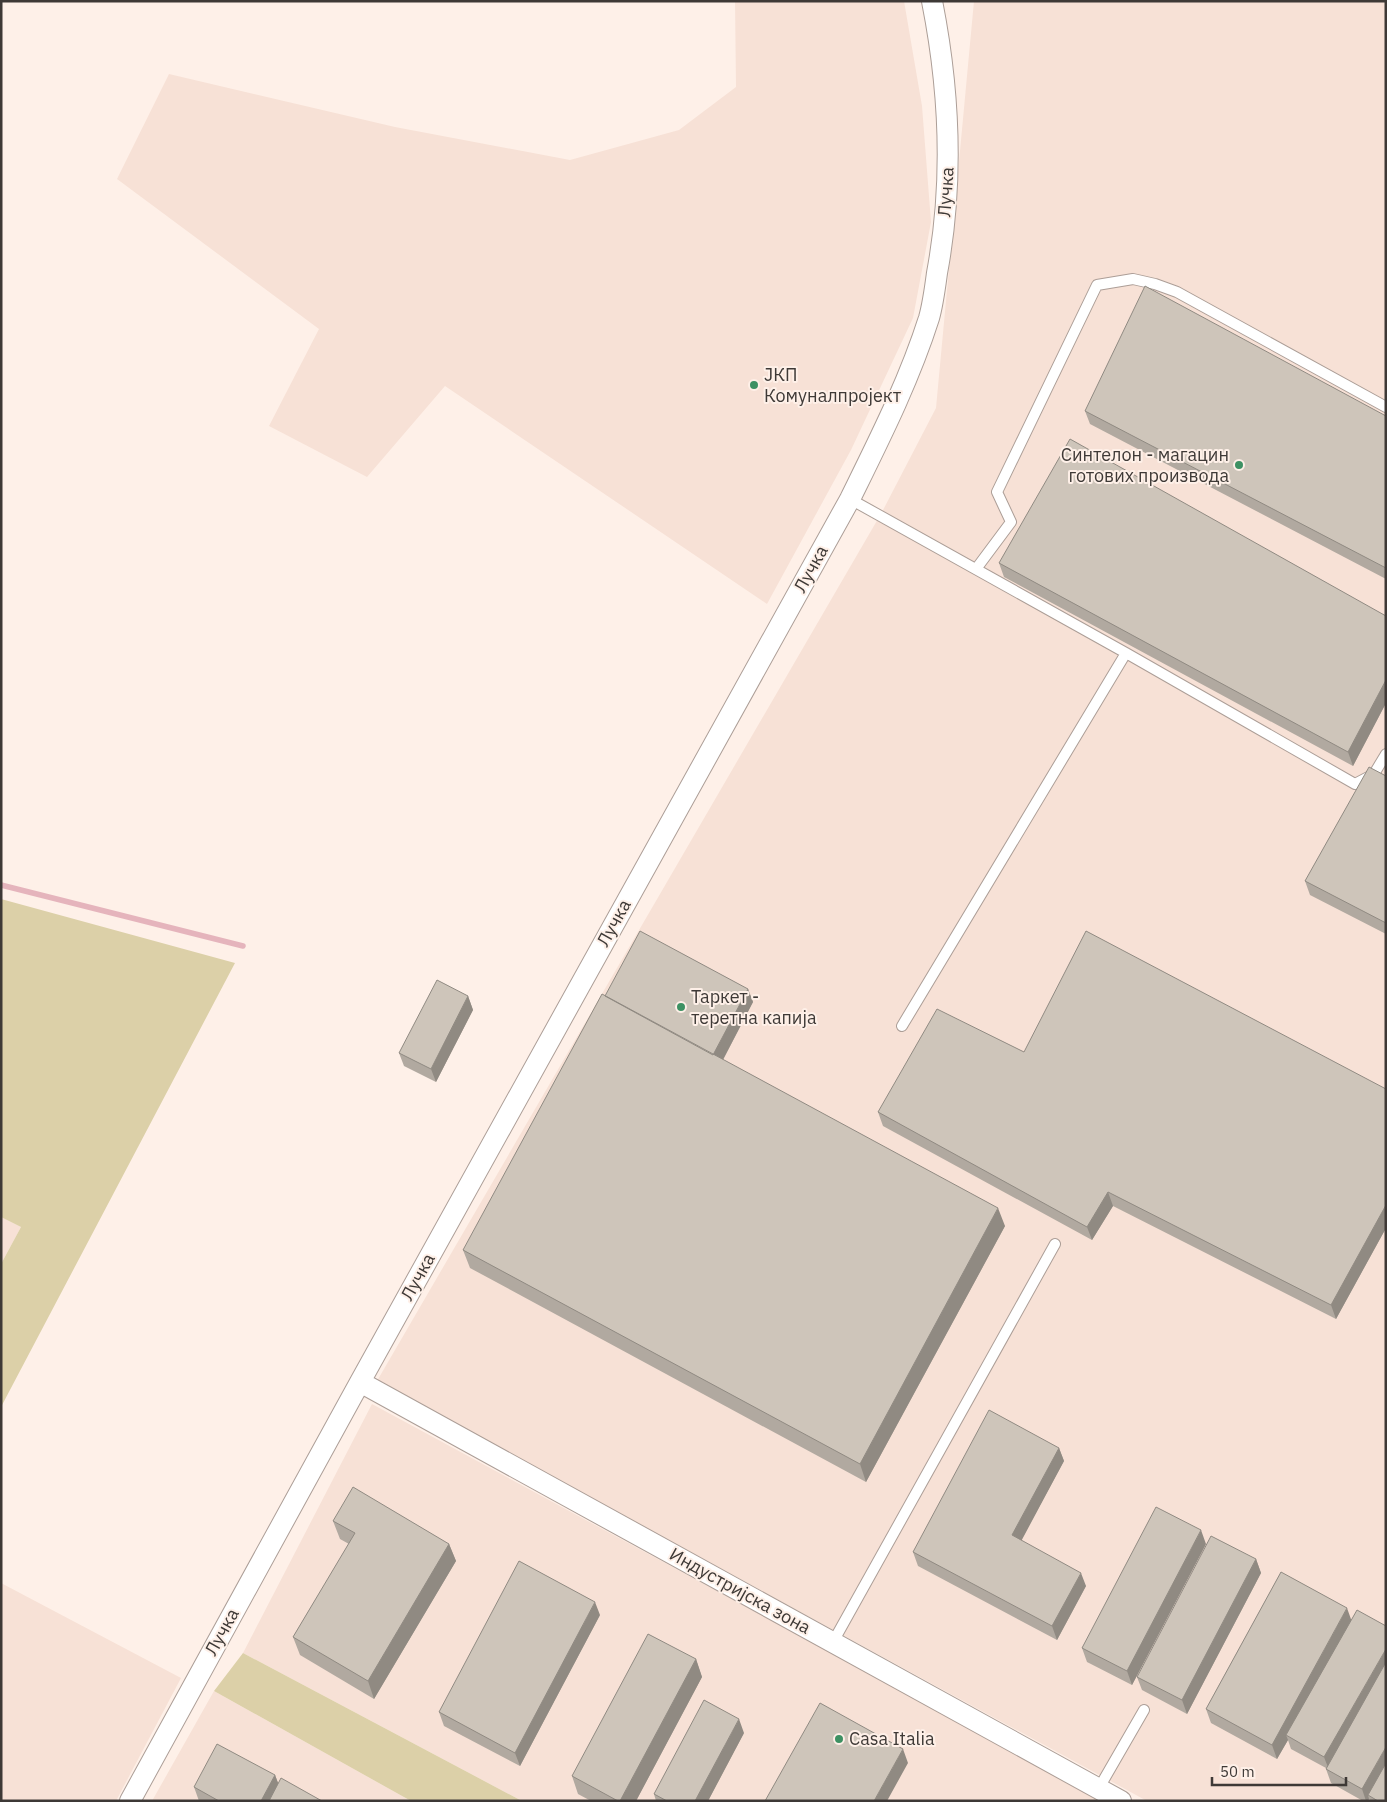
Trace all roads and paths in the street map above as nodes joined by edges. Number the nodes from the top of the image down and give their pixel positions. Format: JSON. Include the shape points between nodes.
{"nodes":[{"id":1,"x":932,"y":1,"type":"edge"},
{"id":2,"x":1386,"y":406,"type":"edge"},
{"id":3,"x":850,"y":499,"type":"junction"},
{"id":4,"x":976,"y":569,"type":"junction"},
{"id":5,"x":1126,"y":653,"type":"junction"},
{"id":6,"x":1386,"y":754,"type":"edge"},
{"id":7,"x":902,"y":1026,"type":"dead end"},
{"id":8,"x":1055,"y":1244,"type":"dead end"},
{"id":9,"x":360,"y":1382,"type":"junction"},
{"id":10,"x":833,"y":1642,"type":"junction"},
{"id":11,"x":1144,"y":1710,"type":"dead end"},
{"id":12,"x":1099,"y":1788,"type":"junction"},
{"id":13,"x":130,"y":1801,"type":"edge"},
{"id":14,"x":1121,"y":1801,"type":"edge"}],
"edges":[{"from":1,"to":3,"type":"street","name":"Лучка","via":[[945,85],[949,153],[942,246],[929,316],[920,342],[886,428]]},
{"from":2,"to":4,"type":"lane","via":[[1177,292],[1133,279],[1097,285],[997,492],[1011,522]]},
{"from":3,"to":4,"type":"lane"},
{"from":3,"to":9,"type":"street","name":"Лучка"},
{"from":4,"to":5,"type":"lane"},
{"from":5,"to":6,"type":"lane","via":[[1355,784],[1374,774]]},
{"from":5,"to":7,"type":"lane"},
{"from":8,"to":10,"type":"lane"},
{"from":9,"to":10,"type":"street","name":"Индустријска зона"},
{"from":9,"to":13,"type":"street","name":"Лучка"},
{"from":10,"to":12,"type":"street","name":"Индустријска зона"},
{"from":11,"to":12,"type":"lane"},
{"from":12,"to":14,"type":"street","name":"Индустријска зона"}]}
